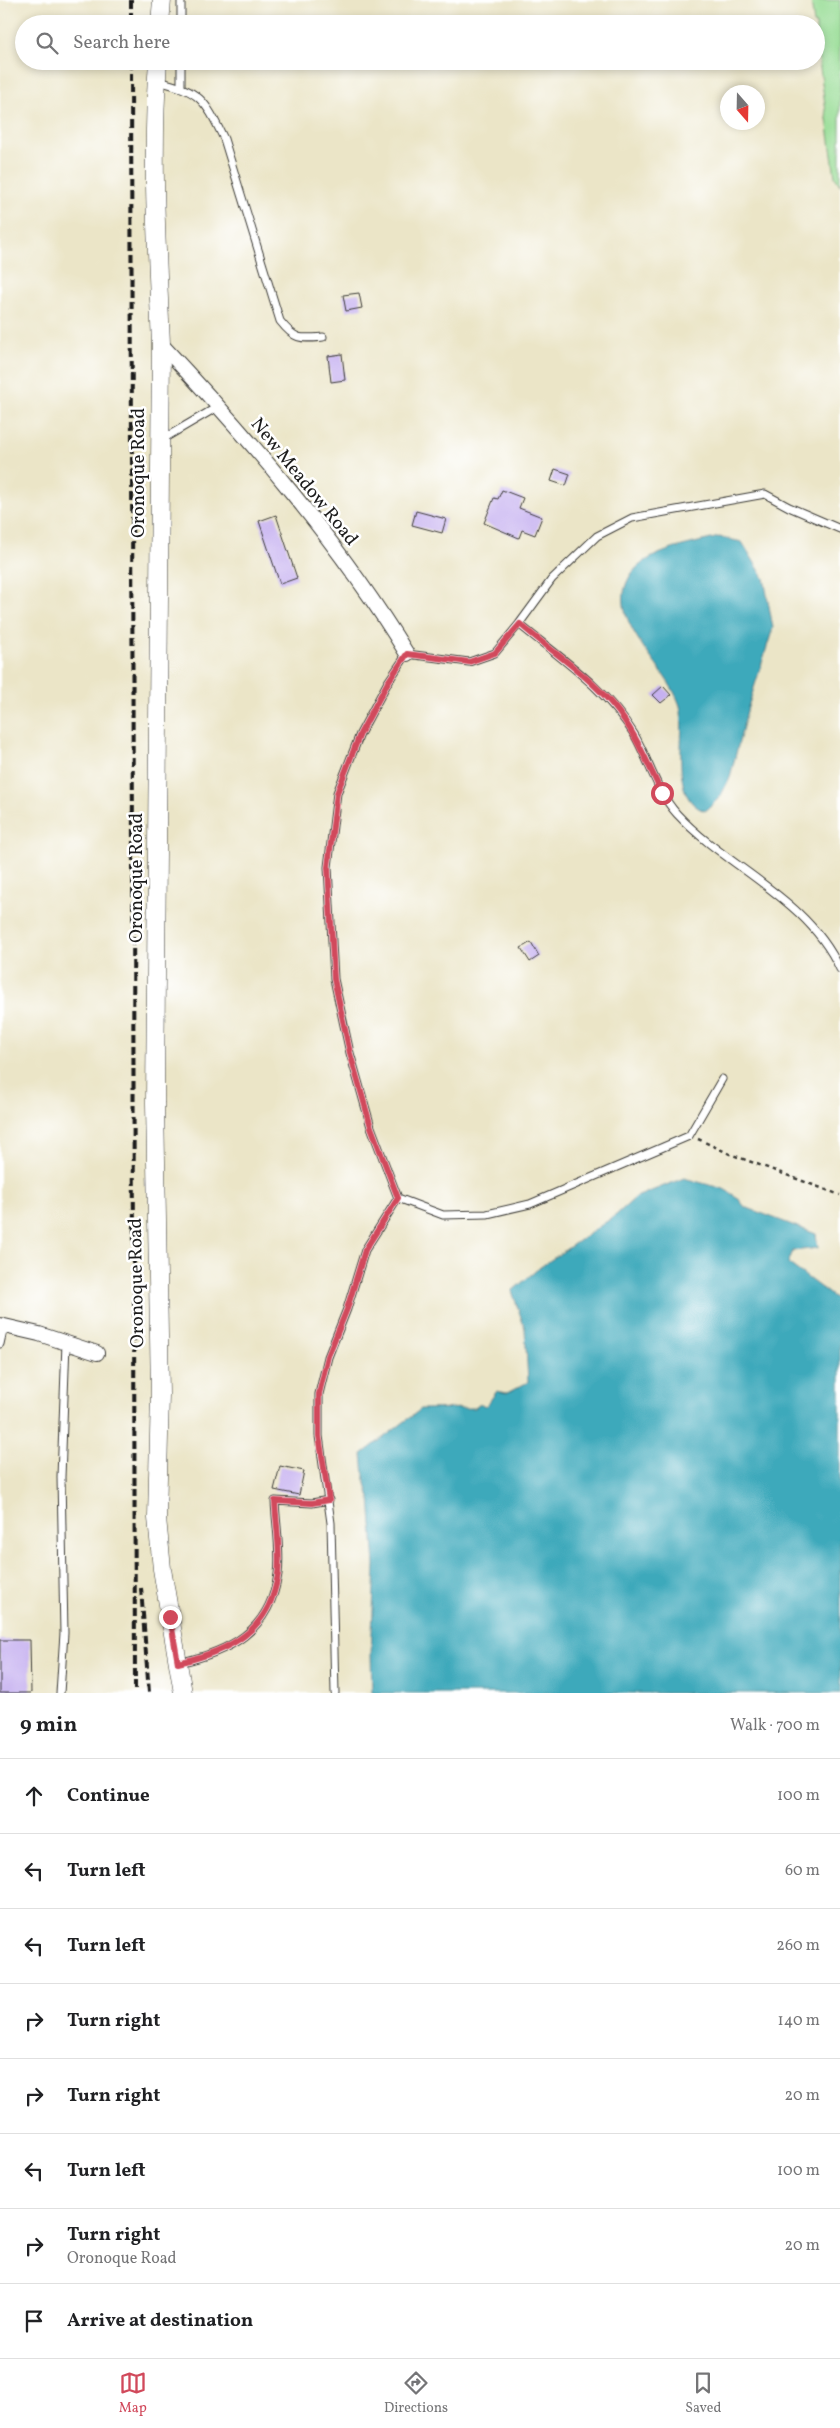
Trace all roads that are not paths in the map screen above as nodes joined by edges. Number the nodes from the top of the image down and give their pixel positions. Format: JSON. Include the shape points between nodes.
{"nodes":[{"id":1,"x":162,"y":0,"type":"edge"},
{"id":2,"x":181,"y":0,"type":"edge"},
{"id":3,"x":161,"y":15,"type":"edge"},
{"id":4,"x":181,"y":15,"type":"edge"},
{"id":5,"x":157,"y":70,"type":"edge"},
{"id":6,"x":181,"y":70,"type":"edge"},
{"id":7,"x":156,"y":81,"type":"junction"},
{"id":8,"x":181,"y":88,"type":"junction"},
{"id":9,"x":323,"y":337,"type":"dead end"},
{"id":10,"x":161,"y":344,"type":"junction"},
{"id":11,"x":220,"y":406,"type":"junction"},
{"id":12,"x":160,"y":440,"type":"junction"},
{"id":13,"x":840,"y":529,"type":"edge"},
{"id":14,"x":520,"y":624,"type":"junction"},
{"id":15,"x":407,"y":654,"type":"junction"},
{"id":16,"x":840,"y":969,"type":"edge"},
{"id":17,"x":722,"y":1079,"type":"dead end"},
{"id":18,"x":398,"y":1198,"type":"junction"},
{"id":19,"x":2,"y":1325,"type":"edge"},
{"id":20,"x":66,"y":1342,"type":"junction"},
{"id":21,"x":0,"y":1344,"type":"edge"},
{"id":22,"x":97,"y":1353,"type":"dead end"},
{"id":23,"x":329,"y":1500,"type":"junction"},
{"id":24,"x":178,"y":1663,"type":"junction"},
{"id":25,"x":60,"y":1693,"type":"edge"},
{"id":26,"x":183,"y":1693,"type":"edge"},
{"id":27,"x":335,"y":1693,"type":"edge"}],
"edges":[{"from":1,"to":3,"type":"street"},
{"from":2,"to":4,"type":"lane"},
{"from":5,"to":7,"type":"street","name":"Oronoque Road"},
{"from":6,"to":8,"type":"lane"},
{"from":7,"to":8,"type":"lane"},
{"from":7,"to":10,"type":"street","name":"Oronoque Road"},
{"from":8,"to":9,"type":"lane","via":[[198,95],[211,112],[224,139],[280,321],[290,334],[302,339]]},
{"from":10,"to":11,"type":"street","name":"New Meadow Road"},
{"from":10,"to":12,"type":"street","name":"Oronoque Road"},
{"from":11,"to":12,"type":"lane"},
{"from":11,"to":15,"type":"street","name":"New Meadow Road","via":[[369,594]]},
{"from":12,"to":24,"type":"street","name":"Oronoque Road","via":[[155,1103],[160,1394],[158,1518],[162,1569]]},
{"from":13,"to":14,"type":"lane","via":[[766,494],[632,518],[598,536],[552,578]]},
{"from":14,"to":15,"type":"lane","via":[[495,653],[469,662]]},
{"from":14,"to":16,"type":"lane","via":[[590,681],[613,706],[634,734],[662,793],[676,812],[703,839],[786,901],[821,937]]},
{"from":15,"to":18,"type":"lane","via":[[360,734],[337,793],[328,867],[334,979],[371,1127]]},
{"from":17,"to":18,"type":"lane","via":[[689,1136],[530,1204],[496,1212],[443,1215]]},
{"from":18,"to":23,"type":"lane","via":[[365,1250],[328,1356],[319,1394],[319,1436]]},
{"from":19,"to":20,"type":"street"},
{"from":19,"to":21,"type":"lane"},
{"from":20,"to":22,"type":"street"},
{"from":20,"to":25,"type":"lane","via":[[61,1477],[64,1633]]},
{"from":23,"to":24,"type":"lane","via":[[312,1503],[275,1501],[278,1573],[271,1601],[260,1621],[242,1639],[220,1652]]},
{"from":23,"to":27,"type":"lane"},
{"from":24,"to":26,"type":"street","name":"Oronoque Road"}]}
